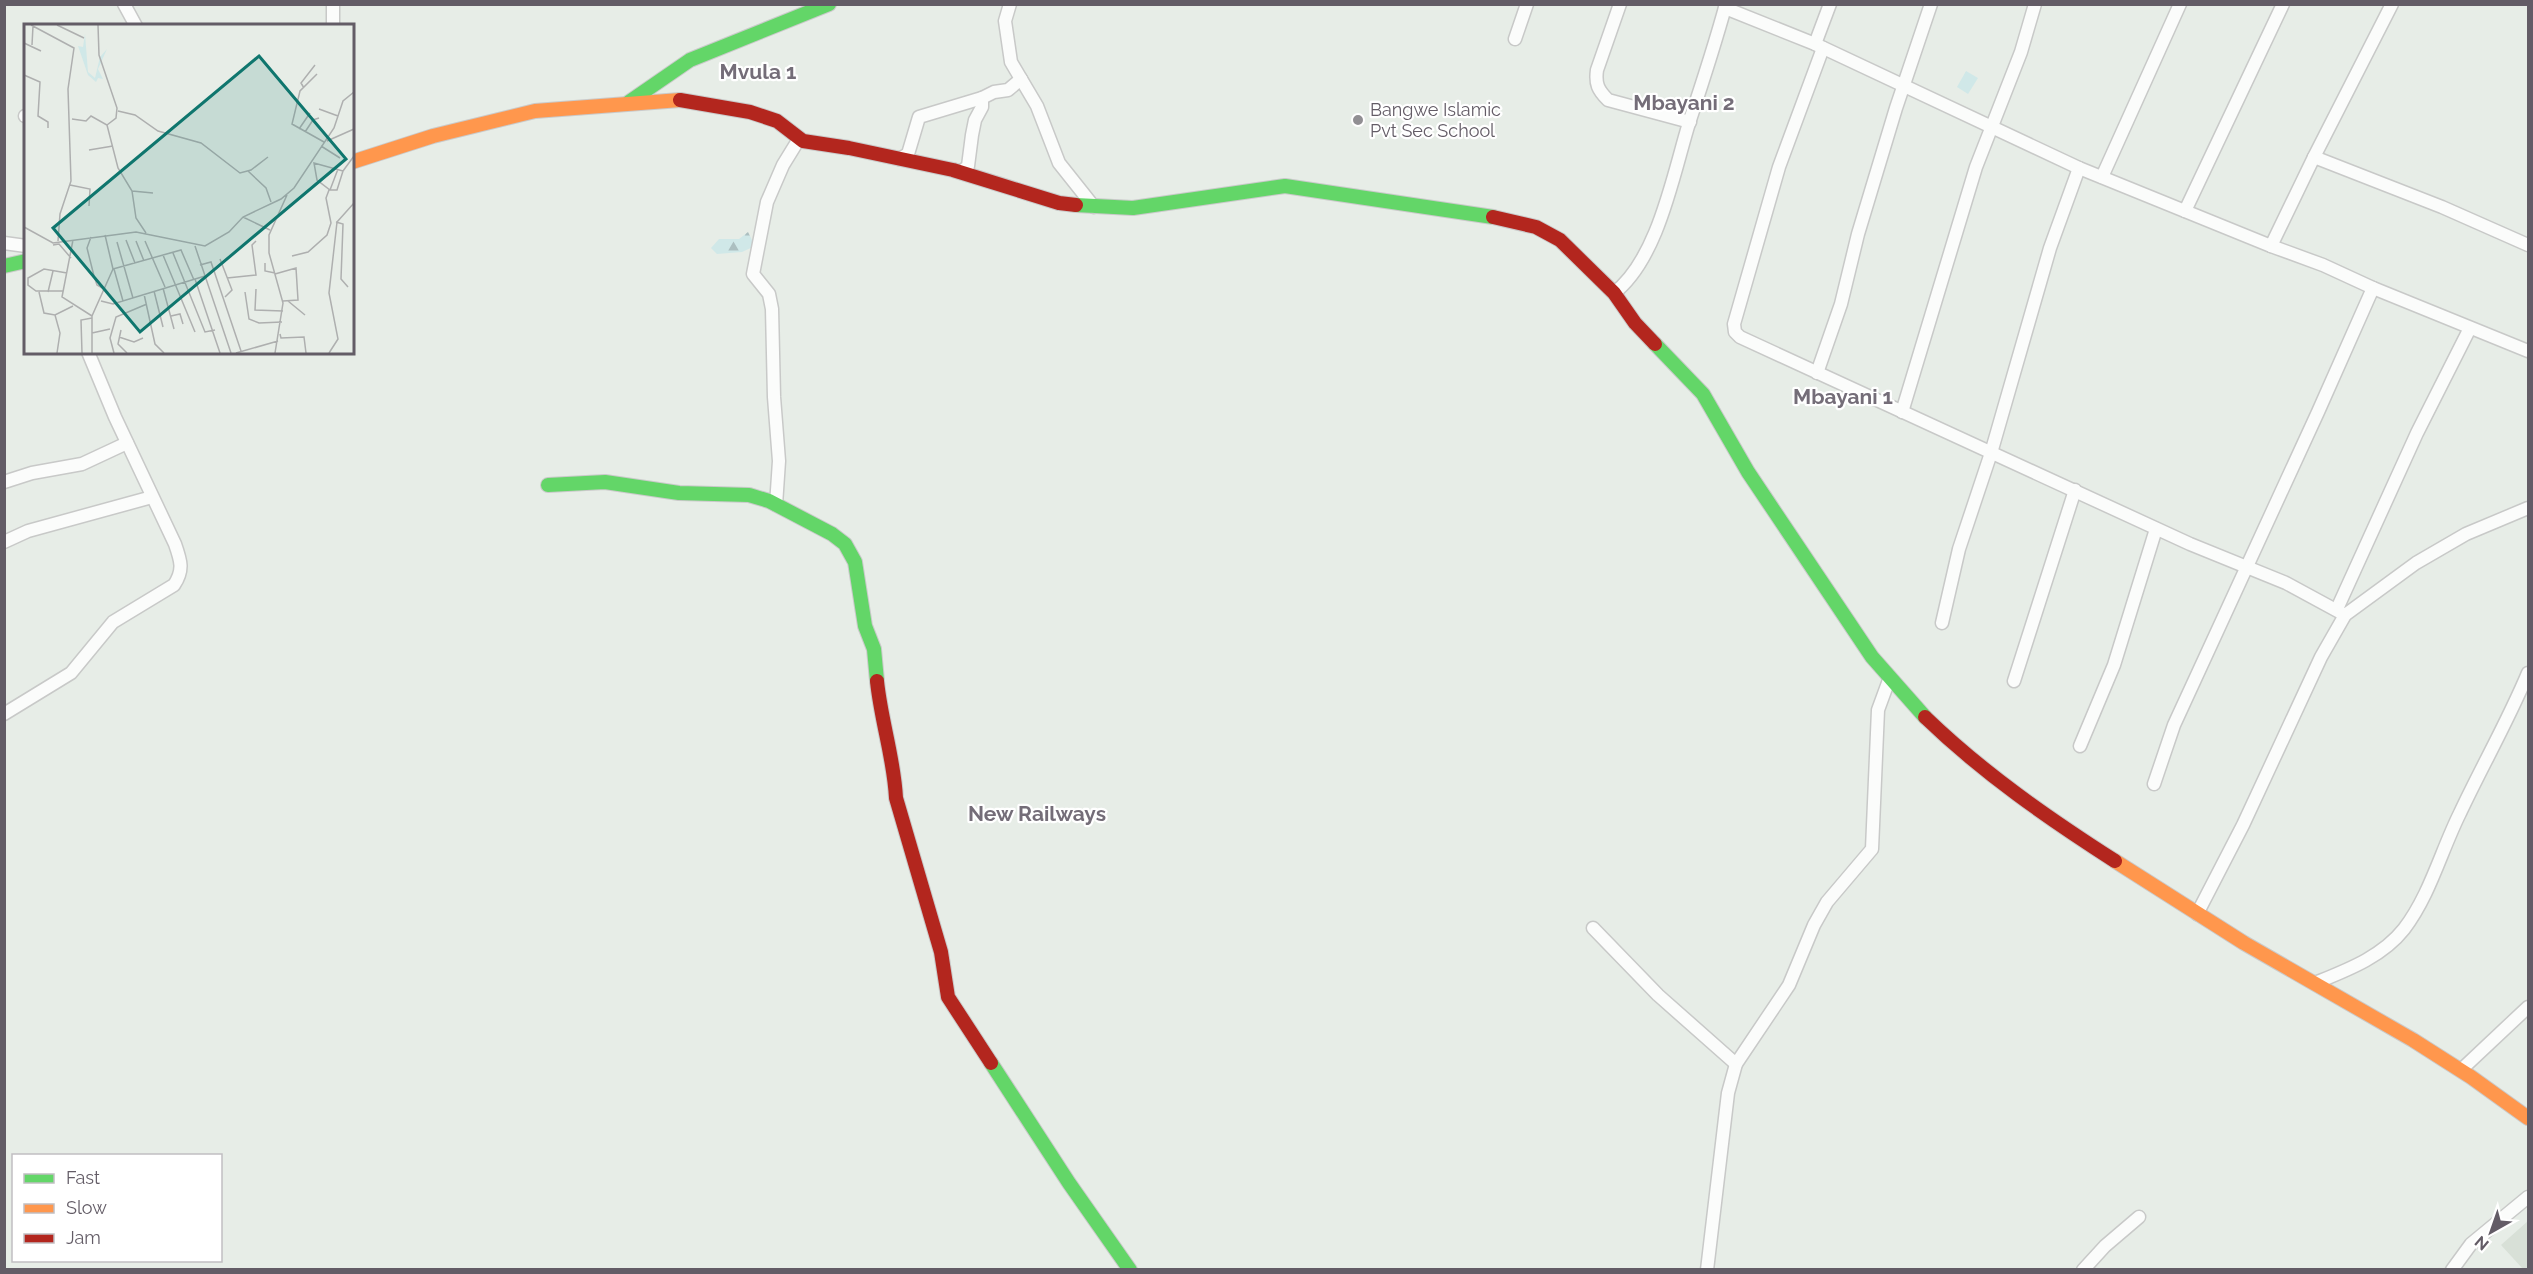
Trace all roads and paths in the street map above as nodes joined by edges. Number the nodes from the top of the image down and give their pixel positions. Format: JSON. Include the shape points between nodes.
{"nodes":[{"id":1,"x":124,"y":4,"type":"edge"},
{"id":2,"x":333,"y":4,"type":"edge"},
{"id":3,"x":830,"y":4,"type":"edge"},
{"id":4,"x":1010,"y":4,"type":"edge"},
{"id":5,"x":1527,"y":4,"type":"edge"},
{"id":6,"x":1620,"y":4,"type":"edge"},
{"id":7,"x":1830,"y":4,"type":"edge"},
{"id":8,"x":1931,"y":4,"type":"edge"},
{"id":9,"x":2035,"y":4,"type":"edge"},
{"id":10,"x":2180,"y":4,"type":"edge"},
{"id":11,"x":2283,"y":4,"type":"edge"},
{"id":12,"x":2392,"y":4,"type":"edge"},
{"id":13,"x":1726,"y":6,"type":"edge"},
{"id":14,"x":135,"y":24,"type":"edge"},
{"id":15,"x":333,"y":24,"type":"edge"},
{"id":16,"x":1515,"y":39,"type":"dead end"},
{"id":17,"x":1819,"y":46,"type":"junction"},
{"id":18,"x":1021,"y":79,"type":"junction"},
{"id":19,"x":1904,"y":85,"type":"junction"},
{"id":20,"x":982,"y":98,"type":"junction"},
{"id":21,"x":629,"y":102,"type":"junction"},
{"id":22,"x":1690,"y":122,"type":"junction"},
{"id":23,"x":1991,"y":127,"type":"junction"},
{"id":24,"x":799,"y":139,"type":"junction"},
{"id":25,"x":2314,"y":157,"type":"junction"},
{"id":26,"x":899,"y":159,"type":"junction"},
{"id":27,"x":354,"y":161,"type":"edge"},
{"id":28,"x":2079,"y":168,"type":"junction"},
{"id":29,"x":961,"y":172,"type":"junction"},
{"id":30,"x":2102,"y":177,"type":"junction"},
{"id":31,"x":1094,"y":207,"type":"junction"},
{"id":32,"x":2185,"y":212,"type":"junction"},
{"id":33,"x":4,"y":243,"type":"edge"},
{"id":34,"x":2529,"y":245,"type":"edge"},
{"id":35,"x":24,"y":246,"type":"edge"},
{"id":36,"x":2271,"y":246,"type":"junction"},
{"id":37,"x":24,"y":261,"type":"edge"},
{"id":38,"x":4,"y":266,"type":"edge"},
{"id":39,"x":2373,"y":288,"type":"junction"},
{"id":40,"x":1614,"y":293,"type":"junction"},
{"id":41,"x":2470,"y":328,"type":"junction"},
{"id":42,"x":2529,"y":351,"type":"edge"},
{"id":43,"x":89,"y":354,"type":"edge"},
{"id":44,"x":1817,"y":373,"type":"junction"},
{"id":45,"x":1902,"y":412,"type":"junction"},
{"id":46,"x":127,"y":443,"type":"junction"},
{"id":47,"x":1990,"y":453,"type":"junction"},
{"id":48,"x":4,"y":482,"type":"edge"},
{"id":49,"x":548,"y":485,"type":"dead end"},
{"id":50,"x":2075,"y":490,"type":"junction"},
{"id":51,"x":152,"y":497,"type":"junction"},
{"id":52,"x":776,"y":505,"type":"junction"},
{"id":53,"x":2529,"y":508,"type":"edge"},
{"id":54,"x":2156,"y":529,"type":"junction"},
{"id":55,"x":4,"y":542,"type":"edge"},
{"id":56,"x":2247,"y":566,"type":"junction"},
{"id":57,"x":2341,"y":612,"type":"junction"},
{"id":58,"x":1942,"y":623,"type":"dead end"},
{"id":59,"x":2529,"y":673,"type":"edge"},
{"id":60,"x":1889,"y":680,"type":"junction"},
{"id":61,"x":2014,"y":681,"type":"dead end"},
{"id":62,"x":4,"y":714,"type":"edge"},
{"id":63,"x":2080,"y":746,"type":"dead end"},
{"id":64,"x":2154,"y":784,"type":"dead end"},
{"id":65,"x":2197,"y":914,"type":"junction"},
{"id":66,"x":1593,"y":928,"type":"dead end"},
{"id":67,"x":2315,"y":982,"type":"junction"},
{"id":68,"x":2529,"y":1007,"type":"edge"},
{"id":69,"x":1737,"y":1064,"type":"junction"},
{"id":70,"x":2462,"y":1070,"type":"junction"},
{"id":71,"x":2529,"y":1118,"type":"edge"},
{"id":72,"x":2529,"y":1197,"type":"edge"},
{"id":73,"x":2139,"y":1217,"type":"dead end"},
{"id":74,"x":1130,"y":1269,"type":"edge"},
{"id":75,"x":1707,"y":1269,"type":"edge"},
{"id":76,"x":2083,"y":1269,"type":"edge"},
{"id":77,"x":2452,"y":1269,"type":"edge"}],
"edges":[{"from":1,"to":14,"type":"street"},
{"from":2,"to":15,"type":"street"},
{"from":3,"to":21,"type":"street","via":[[690,60]]},
{"from":4,"to":18,"type":"street","via":[[1006,35],[1011,62]]},
{"from":5,"to":16,"type":"street"},
{"from":6,"to":22,"type":"street","via":[[1597,70],[1600,92],[1608,100]]},
{"from":7,"to":17,"type":"street"},
{"from":8,"to":19,"type":"street"},
{"from":9,"to":23,"type":"street"},
{"from":10,"to":30,"type":"street"},
{"from":11,"to":32,"type":"street"},
{"from":12,"to":25,"type":"street"},
{"from":13,"to":17,"type":"street"},
{"from":13,"to":22,"type":"street"},
{"from":17,"to":19,"type":"street"},
{"from":17,"to":44,"type":"street","via":[[1734,324],[1735,332],[1746,342]]},
{"from":18,"to":20,"type":"street","via":[[1008,90]]},
{"from":18,"to":31,"type":"street","via":[[1037,106],[1059,163]]},
{"from":19,"to":23,"type":"street"},
{"from":19,"to":44,"type":"street","via":[[1858,234],[1841,304]]},
{"from":20,"to":26,"type":"street","via":[[919,117],[908,154]]},
{"from":20,"to":29,"type":"street","via":[[968,166]]},
{"from":21,"to":24,"type":"street","via":[[673,99],[750,112],[777,122]]},
{"from":21,"to":27,"type":"street","via":[[535,111]]},
{"from":22,"to":40,"type":"street","via":[[1647,250],[1633,276]]},
{"from":23,"to":28,"type":"street"},
{"from":23,"to":45,"type":"street"},
{"from":24,"to":26,"type":"street"},
{"from":24,"to":52,"type":"street","via":[[767,202],[753,274],[769,294],[772,309],[779,461]]},
{"from":25,"to":34,"type":"street"},
{"from":25,"to":36,"type":"street"},
{"from":26,"to":29,"type":"street"},
{"from":28,"to":30,"type":"street"},
{"from":28,"to":47,"type":"street","via":[[2037,289]]},
{"from":29,"to":31,"type":"street","via":[[1050,201]]},
{"from":30,"to":32,"type":"street"},
{"from":31,"to":40,"type":"street","via":[[1132,208],[1285,186],[1513,220],[1560,240]]},
{"from":32,"to":36,"type":"street"},
{"from":33,"to":35,"type":"street"},
{"from":36,"to":39,"type":"street"},
{"from":37,"to":38,"type":"street"},
{"from":39,"to":41,"type":"street"},
{"from":39,"to":56,"type":"street"},
{"from":40,"to":60,"type":"street","via":[[1635,323],[1710,403],[1748,472]]},
{"from":41,"to":42,"type":"street"},
{"from":41,"to":57,"type":"street","via":[[2417,434]]},
{"from":43,"to":46,"type":"street"},
{"from":44,"to":45,"type":"street"},
{"from":45,"to":47,"type":"street"},
{"from":46,"to":48,"type":"street","via":[[82,464]]},
{"from":46,"to":51,"type":"street"},
{"from":47,"to":50,"type":"street"},
{"from":47,"to":58,"type":"street","via":[[1959,549]]},
{"from":49,"to":52,"type":"street","via":[[605,482],[679,493],[749,495]]},
{"from":50,"to":54,"type":"street"},
{"from":50,"to":61,"type":"street"},
{"from":51,"to":55,"type":"street","via":[[28,531]]},
{"from":51,"to":62,"type":"street","via":[[182,565],[174,585],[113,622],[71,673]]},
{"from":52,"to":74,"type":"street","via":[[832,534],[845,544],[855,562],[865,627],[874,649],[880,711],[895,775],[896,798],[941,952],[948,997]]},
{"from":53,"to":57,"type":"street","via":[[2466,534]]},
{"from":54,"to":56,"type":"street"},
{"from":54,"to":63,"type":"street","via":[[2114,665]]},
{"from":56,"to":57,"type":"street"},
{"from":56,"to":64,"type":"street","via":[[2174,725]]},
{"from":57,"to":65,"type":"street","via":[[2243,825]]},
{"from":59,"to":67,"type":"street","via":[[2424,895],[2403,930],[2355,967]]},
{"from":60,"to":65,"type":"street","via":[[1939,733],[1984,772],[2082,841]]},
{"from":60,"to":69,"type":"street","via":[[1878,710],[1872,849],[1827,902],[1789,985]]},
{"from":65,"to":67,"type":"street"},
{"from":66,"to":69,"type":"street","via":[[1658,995]]},
{"from":67,"to":70,"type":"street"},
{"from":68,"to":70,"type":"street"},
{"from":69,"to":75,"type":"street","via":[[1728,1093]]},
{"from":70,"to":71,"type":"street"},
{"from":72,"to":77,"type":"street","via":[[2471,1244]]},
{"from":73,"to":76,"type":"street"}]}
